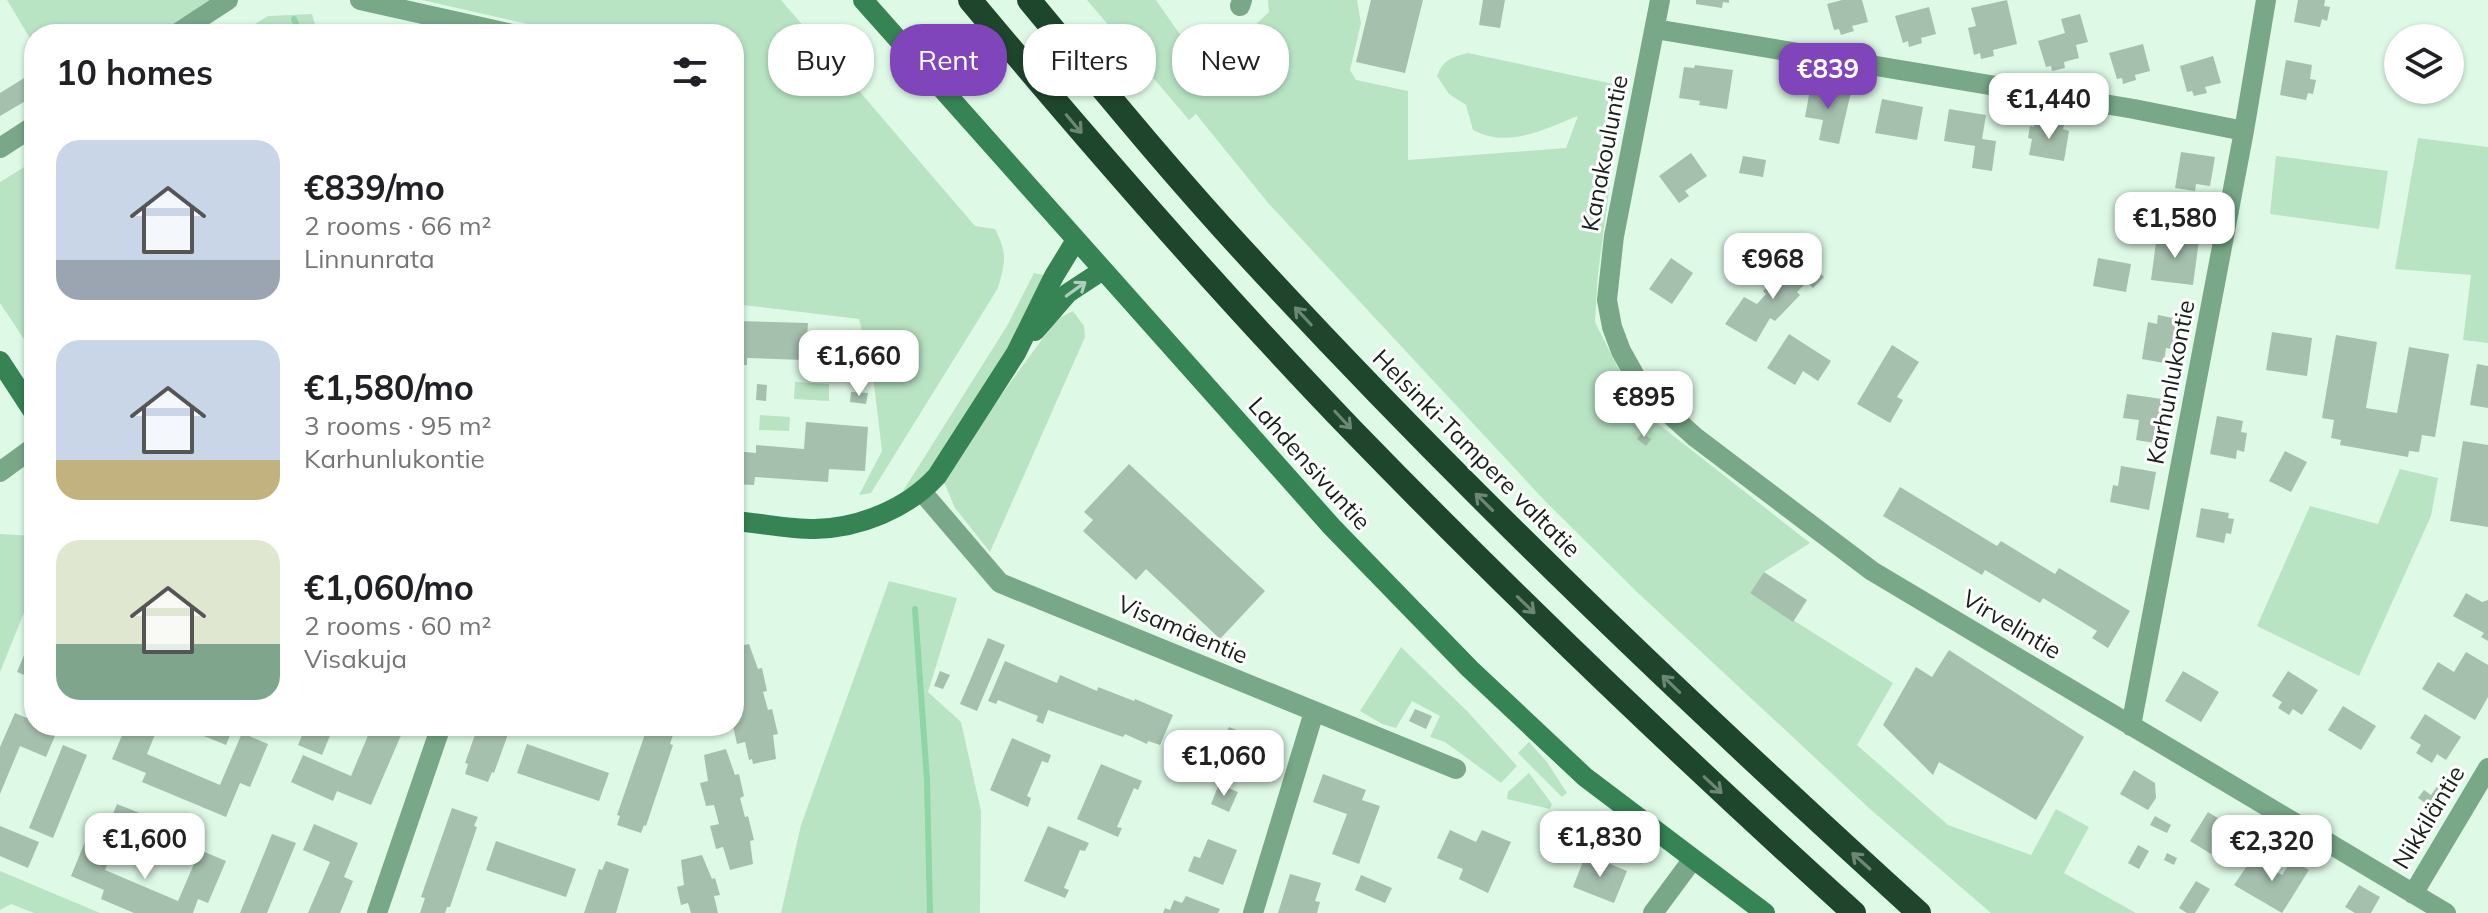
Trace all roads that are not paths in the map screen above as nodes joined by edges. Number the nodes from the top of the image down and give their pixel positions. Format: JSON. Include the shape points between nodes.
{"nodes":[{"id":1,"x":228,"y":0,"type":"edge"},
{"id":2,"x":360,"y":0,"type":"edge"},
{"id":3,"x":863,"y":0,"type":"edge"},
{"id":4,"x":970,"y":0,"type":"edge"},
{"id":5,"x":1029,"y":0,"type":"edge"},
{"id":6,"x":1660,"y":0,"type":"edge"},
{"id":7,"x":2266,"y":0,"type":"edge"},
{"id":8,"x":191,"y":24,"type":"edge"},
{"id":9,"x":467,"y":24,"type":"edge"},
{"id":10,"x":1655,"y":29,"type":"junction"},
{"id":11,"x":2244,"y":131,"type":"junction"},
{"id":12,"x":24,"y":132,"type":"edge"},
{"id":13,"x":0,"y":148,"type":"edge"},
{"id":14,"x":1076,"y":240,"type":"junction"},
{"id":15,"x":1103,"y":270,"type":"junction"},
{"id":16,"x":1609,"y":316,"type":"joint"},
{"id":17,"x":1016,"y":353,"type":"junction"},
{"id":18,"x":0,"y":361,"type":"edge"},
{"id":19,"x":24,"y":398,"type":"edge"},
{"id":20,"x":24,"y":454,"type":"edge"},
{"id":21,"x":0,"y":472,"type":"edge"},
{"id":22,"x":923,"y":493,"type":"junction"},
{"id":23,"x":744,"y":522,"type":"edge"},
{"id":24,"x":1314,"y":712,"type":"junction"},
{"id":25,"x":2131,"y":726,"type":"junction"},
{"id":26,"x":438,"y":736,"type":"edge"},
{"id":27,"x":2488,"y":768,"type":"edge"},
{"id":28,"x":1456,"y":769,"type":"dead end"},
{"id":29,"x":1693,"y":859,"type":"junction"},
{"id":30,"x":2413,"y":894,"type":"junction"},
{"id":31,"x":377,"y":913,"type":"edge"},
{"id":32,"x":1253,"y":913,"type":"edge"},
{"id":33,"x":1653,"y":913,"type":"edge"},
{"id":34,"x":1765,"y":913,"type":"edge"},
{"id":35,"x":1854,"y":913,"type":"edge"},
{"id":36,"x":1919,"y":913,"type":"edge"},
{"id":37,"x":2446,"y":913,"type":"edge"}],
"edges":[{"from":1,"to":8,"type":"street"},
{"from":2,"to":9,"type":"street"},
{"from":3,"to":14,"type":"main road","name":"Lahdensivuntie"},
{"from":4,"to":35,"type":"highway","one_way":true,"via":[[1090,143],[1350,428],[1710,783]]},
{"from":36,"to":5,"type":"highway","name":"Helsinki-Tampere valtatie","one_way":true,"via":[[1726,737],[1380,397],[1247,256]]},
{"from":6,"to":10,"type":"street","name":"Kanakouluntie"},
{"from":7,"to":11,"type":"street","name":"Karhunlukontie"},
{"from":10,"to":11,"type":"street"},
{"from":10,"to":16,"type":"street","name":"Kanakouluntie","via":[[1614,236]]},
{"from":11,"to":25,"type":"street","name":"Karhunlukontie"},
{"from":12,"to":13,"type":"street"},
{"from":14,"to":15,"type":"main road","name":"Lahdensivuntie"},
{"from":14,"to":17,"type":"main road"},
{"from":17,"to":15,"type":"main road","one_way":true,"via":[[1068,293]]},
{"from":15,"to":29,"type":"main road","name":"Lahdensivuntie","via":[[1332,527],[1470,669],[1585,777]]},
{"from":16,"to":25,"type":"street","name":"Virvelintie","via":[[1635,376],[1695,437],[1872,571]]},
{"from":17,"to":22,"type":"main road"},
{"from":18,"to":19,"type":"main road"},
{"from":20,"to":21,"type":"street"},
{"from":22,"to":23,"type":"main road","via":[[843,525],[814,529]]},
{"from":22,"to":24,"type":"street","name":"Visamäentie","via":[[1000,583]]},
{"from":24,"to":28,"type":"street","name":"Visamäentie"},
{"from":24,"to":32,"type":"street"},
{"from":25,"to":30,"type":"street","name":"Virvelintie"},
{"from":26,"to":31,"type":"street"},
{"from":27,"to":30,"type":"street","name":"Nikkiläntie"},
{"from":29,"to":33,"type":"street"},
{"from":29,"to":34,"type":"main road","name":"Lahdensivuntie"},
{"from":30,"to":37,"type":"street","name":"Virvelintie"}]}
